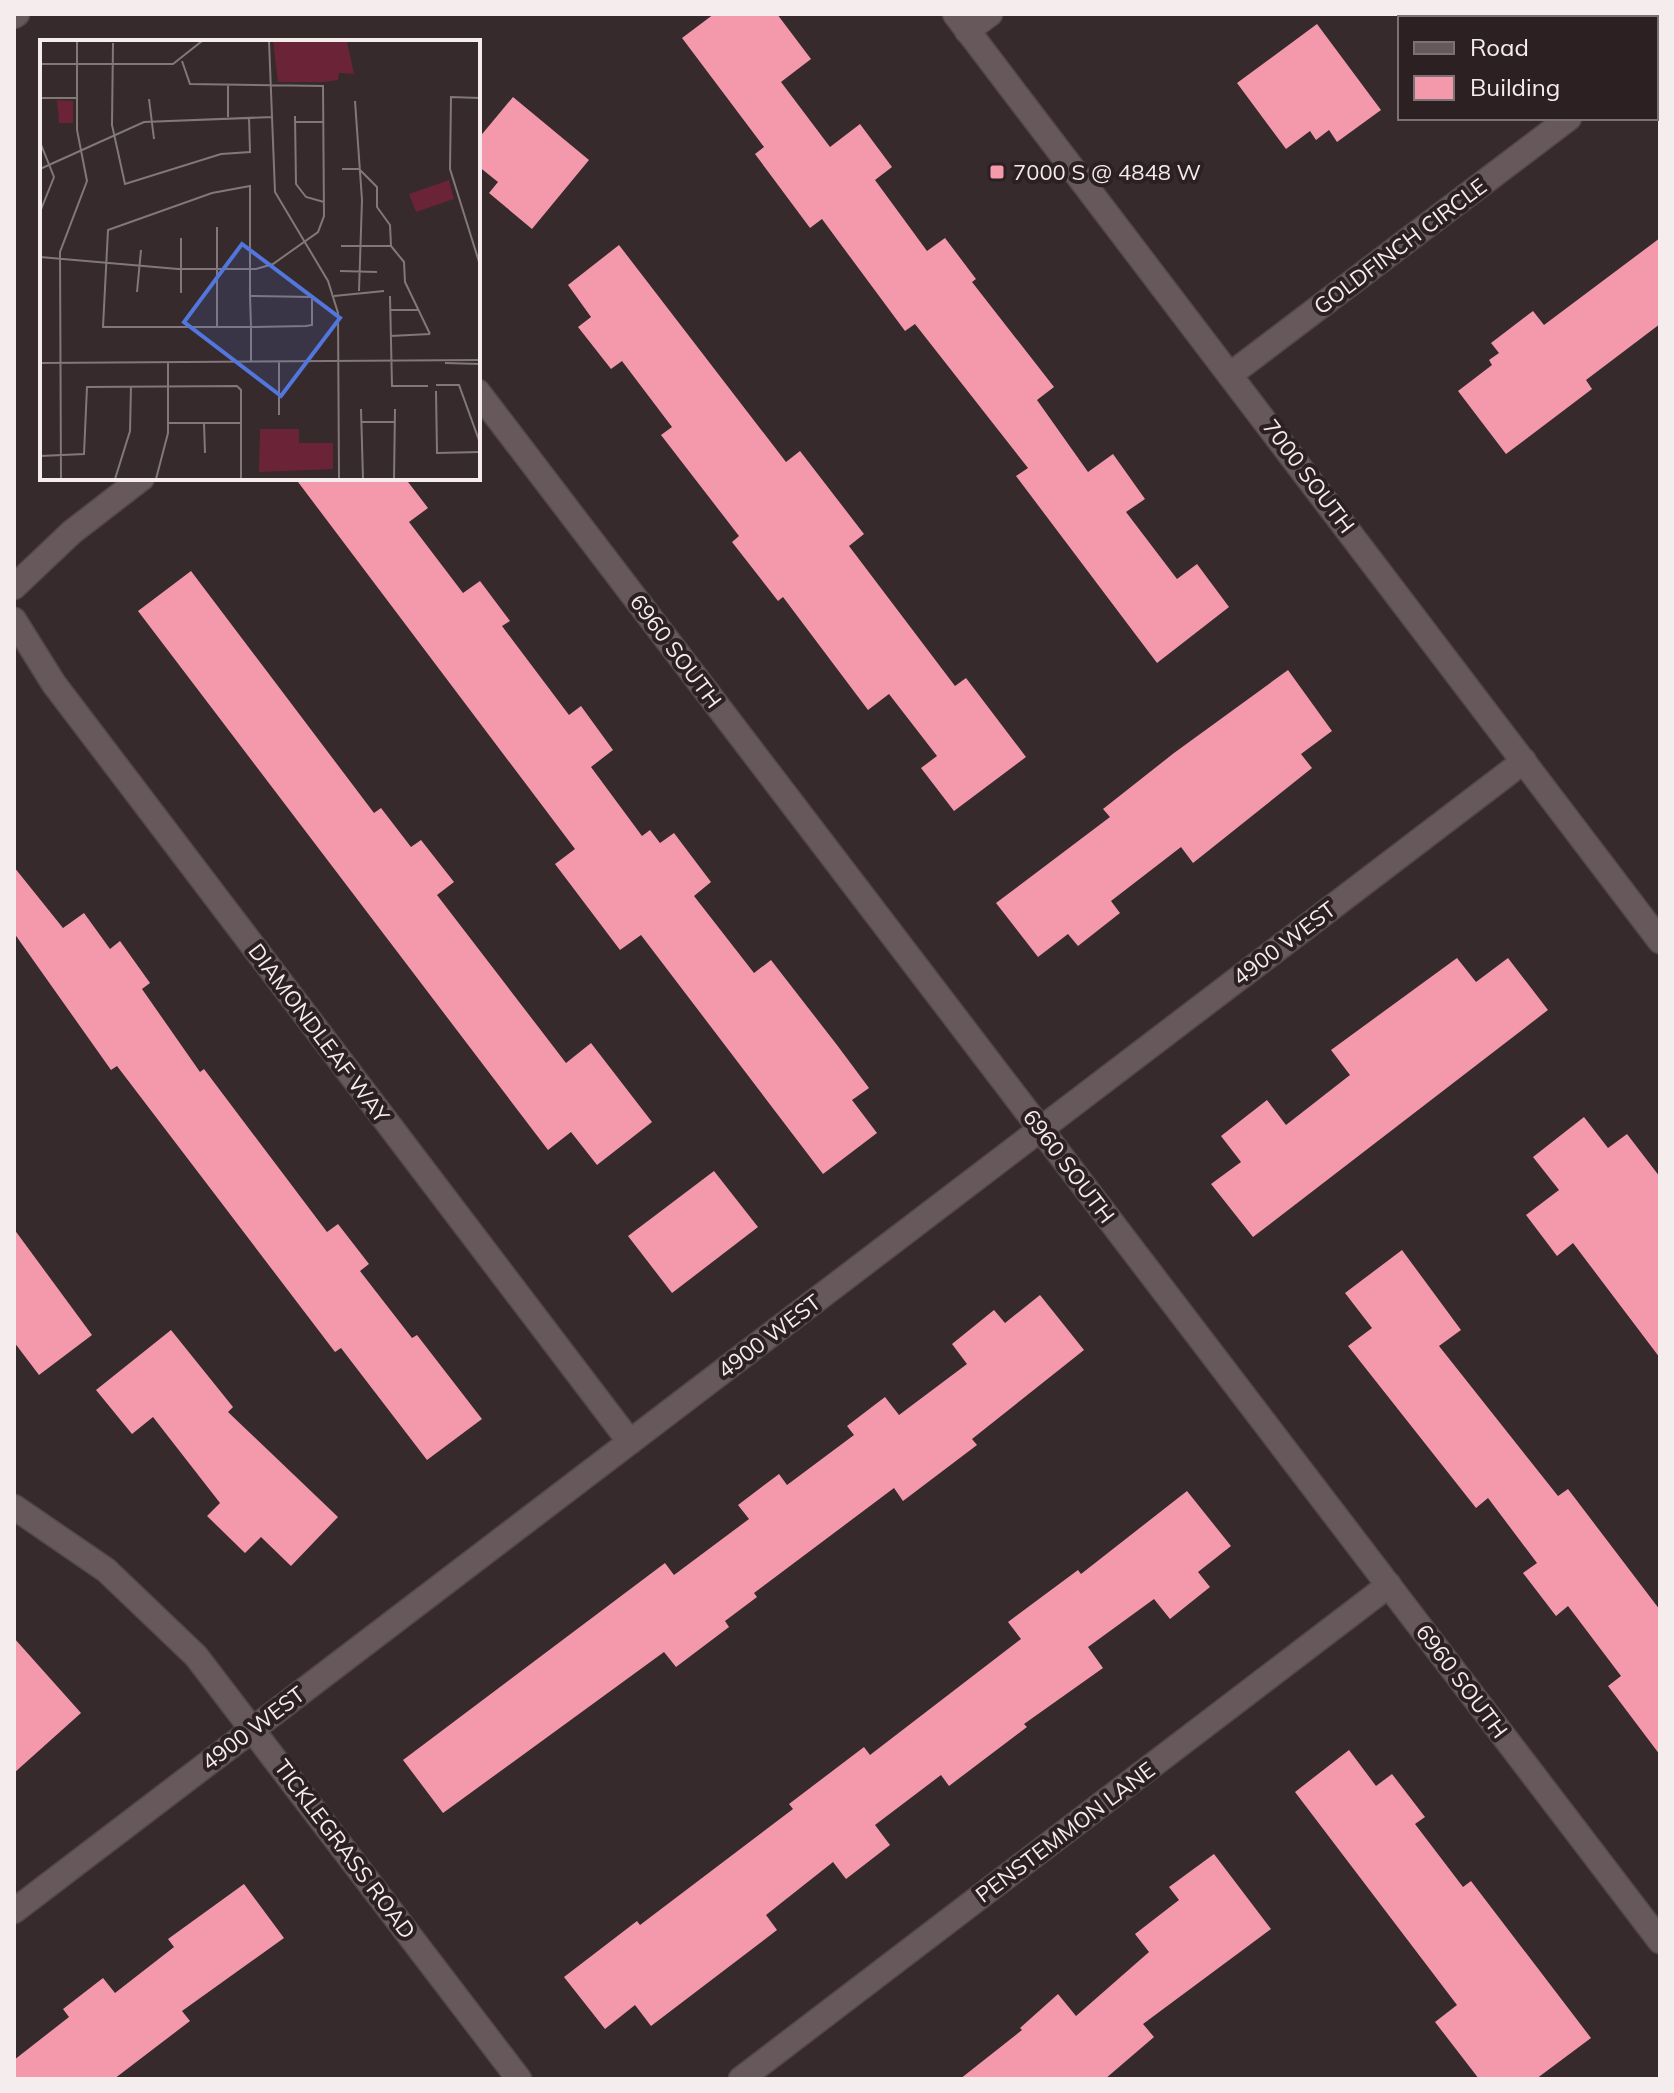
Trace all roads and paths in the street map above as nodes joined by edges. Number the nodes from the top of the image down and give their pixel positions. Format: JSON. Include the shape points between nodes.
{"nodes":[{"id":1,"x":990,"y":14,"type":"edge"},
{"id":2,"x":961,"y":22,"type":"edge"},
{"id":3,"x":1566,"y":120,"type":"edge"},
{"id":4,"x":1231,"y":374,"type":"junction"},
{"id":5,"x":480,"y":395,"type":"edge"},
{"id":6,"x":139,"y":480,"type":"edge"},
{"id":7,"x":14,"y":587,"type":"edge"},
{"id":8,"x":14,"y":620,"type":"edge"},
{"id":9,"x":1524,"y":761,"type":"junction"},
{"id":10,"x":1660,"y":941,"type":"edge"},
{"id":11,"x":1041,"y":1129,"type":"junction"},
{"id":12,"x":630,"y":1442,"type":"junction"},
{"id":13,"x":14,"y":1507,"type":"edge"},
{"id":14,"x":1389,"y":1585,"type":"junction"},
{"id":15,"x":253,"y":1728,"type":"junction"},
{"id":16,"x":14,"y":1911,"type":"edge"},
{"id":17,"x":1660,"y":1941,"type":"edge"},
{"id":18,"x":519,"y":2079,"type":"edge"},
{"id":19,"x":741,"y":2079,"type":"edge"}],
"edges":[{"from":1,"to":2,"type":"street"},
{"from":2,"to":4,"type":"street","name":"7000 SOUTH"},
{"from":3,"to":4,"type":"street","name":"GOLDFINCH CIRCLE"},
{"from":4,"to":9,"type":"street","name":"7000 SOUTH"},
{"from":5,"to":11,"type":"street","name":"6960 SOUTH"},
{"from":6,"to":7,"type":"street","via":[[72,532]]},
{"from":8,"to":12,"type":"street","name":"DIAMONDLEAF WAY","via":[[54,684]]},
{"from":9,"to":10,"type":"street","name":"7000 SOUTH"},
{"from":9,"to":11,"type":"street","name":"4900 WEST"},
{"from":11,"to":12,"type":"street","name":"4900 WEST"},
{"from":11,"to":14,"type":"street","name":"6960 SOUTH"},
{"from":12,"to":15,"type":"street","name":"4900 WEST"},
{"from":13,"to":15,"type":"street","name":"TICKLEGRASS ROAD","via":[[93,1560],[153,1611]]},
{"from":14,"to":17,"type":"street","name":"6960 SOUTH"},
{"from":14,"to":19,"type":"street","name":"PENSTEMMON LANE"},
{"from":15,"to":16,"type":"street","name":"4900 WEST"},
{"from":15,"to":18,"type":"street","name":"TICKLEGRASS ROAD"}]}
